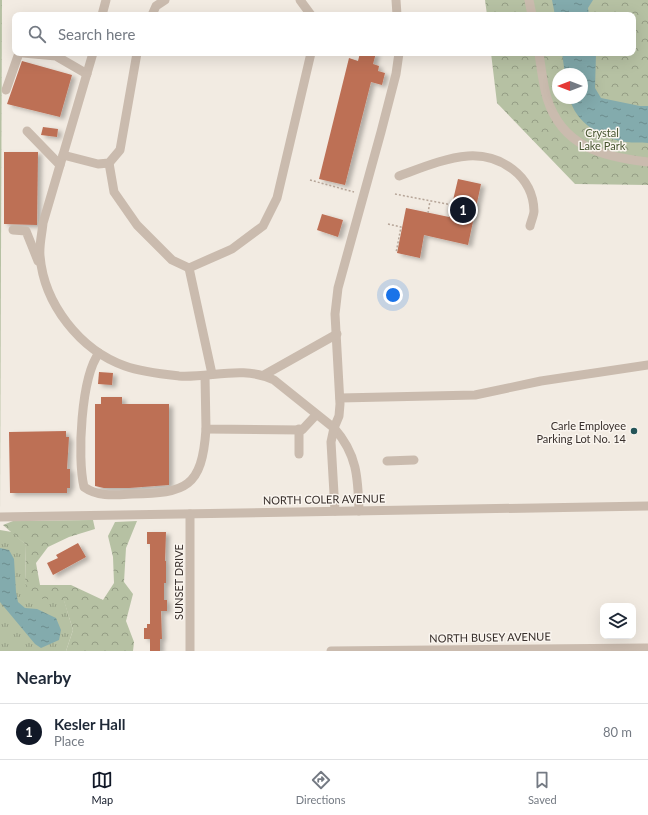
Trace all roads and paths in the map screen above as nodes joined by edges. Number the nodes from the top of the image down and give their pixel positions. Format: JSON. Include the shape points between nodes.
{"nodes":[{"id":1,"x":106,"y":0,"type":"edge"},
{"id":2,"x":165,"y":0,"type":"edge"},
{"id":3,"x":300,"y":0,"type":"edge"},
{"id":4,"x":396,"y":0,"type":"edge"},
{"id":5,"x":530,"y":0,"type":"edge"},
{"id":6,"x":103,"y":12,"type":"edge"},
{"id":7,"x":153,"y":12,"type":"edge"},
{"id":8,"x":309,"y":12,"type":"edge"},
{"id":9,"x":397,"y":12,"type":"edge"},
{"id":10,"x":532,"y":12,"type":"edge"},
{"id":11,"x":18,"y":56,"type":"edge"},
{"id":12,"x":56,"y":56,"type":"edge"},
{"id":13,"x":92,"y":56,"type":"edge"},
{"id":14,"x":136,"y":56,"type":"edge"},
{"id":15,"x":310,"y":56,"type":"edge"},
{"id":16,"x":398,"y":56,"type":"edge"},
{"id":17,"x":540,"y":56,"type":"edge"},
{"id":18,"x":87,"y":74,"type":"junction"},
{"id":19,"x":6,"y":90,"type":"dead end"},
{"id":20,"x":27,"y":131,"type":"dead end"},
{"id":21,"x":64,"y":154,"type":"junction"},
{"id":22,"x":648,"y":162,"type":"edge"},
{"id":23,"x":109,"y":163,"type":"junction"},
{"id":24,"x":60,"y":165,"type":"junction"},
{"id":25,"x":399,"y":176,"type":"dead end"},
{"id":26,"x":310,"y":180,"type":"dead end"},
{"id":27,"x":364,"y":194,"type":"junction"},
{"id":28,"x":395,"y":194,"type":"dead end"},
{"id":29,"x":430,"y":201,"type":"junction"},
{"id":30,"x":452,"y":205,"type":"dead end"},
{"id":31,"x":428,"y":213,"type":"dead end"},
{"id":32,"x":43,"y":223,"type":"junction"},
{"id":33,"x":388,"y":224,"type":"dead end"},
{"id":34,"x":530,"y":226,"type":"dead end"},
{"id":35,"x":13,"y":230,"type":"dead end"},
{"id":36,"x":26,"y":231,"type":"junction"},
{"id":37,"x":396,"y":253,"type":"dead end"},
{"id":38,"x":189,"y":268,"type":"junction"},
{"id":39,"x":44,"y":273,"type":"junction"},
{"id":40,"x":336,"y":334,"type":"junction"},
{"id":41,"x":99,"y":353,"type":"junction"},
{"id":42,"x":648,"y":365,"type":"edge"},
{"id":43,"x":209,"y":375,"type":"junction"},
{"id":44,"x":264,"y":375,"type":"junction"},
{"id":45,"x":340,"y":398,"type":"junction"},
{"id":46,"x":316,"y":415,"type":"junction"},
{"id":47,"x":334,"y":428,"type":"junction"},
{"id":48,"x":206,"y":429,"type":"junction"},
{"id":49,"x":299,"y":429,"type":"junction"},
{"id":50,"x":299,"y":454,"type":"dead end"},
{"id":51,"x":414,"y":460,"type":"dead end"},
{"id":52,"x":387,"y":461,"type":"dead end"},
{"id":53,"x":648,"y":506,"type":"edge"},
{"id":54,"x":335,"y":511,"type":"junction"},
{"id":55,"x":359,"y":511,"type":"junction"},
{"id":56,"x":190,"y":514,"type":"junction"},
{"id":57,"x":0,"y":517,"type":"edge"},
{"id":58,"x":648,"y":648,"type":"edge"},
{"id":59,"x":190,"y":651,"type":"edge"},
{"id":60,"x":331,"y":651,"type":"edge"}],
"edges":[{"from":1,"to":6,"type":"street"},
{"from":2,"to":7,"type":"street","via":[[156,6]]},
{"from":3,"to":8,"type":"street"},
{"from":4,"to":9,"type":"street"},
{"from":5,"to":10,"type":"street"},
{"from":11,"to":19,"type":"street"},
{"from":12,"to":18,"type":"street"},
{"from":13,"to":18,"type":"street"},
{"from":14,"to":23,"type":"street","via":[[120,150]]},
{"from":15,"to":38,"type":"street","via":[[277,198],[263,226],[232,249]]},
{"from":16,"to":27,"type":"street","via":[[396,74]]},
{"from":17,"to":22,"type":"street","via":[[547,98],[566,133],[591,149],[610,156]]},
{"from":18,"to":21,"type":"street"},
{"from":20,"to":24,"type":"street"},
{"from":21,"to":23,"type":"street","via":[[98,164]]},
{"from":21,"to":24,"type":"street"},
{"from":23,"to":38,"type":"street","via":[[114,192],[137,225],[172,260]]},
{"from":24,"to":32,"type":"street"},
{"from":25,"to":34,"type":"street","via":[[431,164],[466,156],[482,156],[496,160],[515,171],[526,183],[534,211]]},
{"from":26,"to":27,"type":"path"},
{"from":27,"to":40,"type":"street","via":[[338,288]]},
{"from":28,"to":29,"type":"path"},
{"from":29,"to":30,"type":"path"},
{"from":29,"to":31,"type":"path"},
{"from":32,"to":36,"type":"street"},
{"from":32,"to":39,"type":"street","via":[[40,250]]},
{"from":33,"to":37,"type":"path","via":[[401,226]]},
{"from":35,"to":36,"type":"street"},
{"from":36,"to":39,"type":"street"},
{"from":38,"to":43,"type":"street"},
{"from":39,"to":41,"type":"street","via":[[65,320]]},
{"from":40,"to":44,"type":"street"},
{"from":40,"to":45,"type":"street"},
{"from":41,"to":43,"type":"street","via":[[124,366],[139,370],[180,376]]},
{"from":41,"to":48,"type":"street","via":[[92,362],[84,403],[81,467],[84,487],[94,494],[117,495],[162,494],[183,488],[202,463]]},
{"from":42,"to":45,"type":"street","via":[[541,381],[475,395]]},
{"from":43,"to":44,"type":"street","via":[[238,372]]},
{"from":43,"to":48,"type":"street"},
{"from":44,"to":46,"type":"street","via":[[274,380]]},
{"from":45,"to":47,"type":"street"},
{"from":46,"to":47,"type":"street"},
{"from":46,"to":49,"type":"street","via":[[302,430]]},
{"from":47,"to":54,"type":"street","via":[[331,442]]},
{"from":47,"to":55,"type":"street","via":[[346,442],[354,462]]},
{"from":48,"to":49,"type":"street"},
{"from":49,"to":50,"type":"street"},
{"from":51,"to":52,"type":"street"},
{"from":53,"to":55,"type":"street","name":"NORTH COLER AVENUE"},
{"from":54,"to":55,"type":"street","name":"NORTH COLER AVENUE"},
{"from":54,"to":56,"type":"street","name":"NORTH COLER AVENUE"},
{"from":56,"to":57,"type":"street","name":"NORTH COLER AVENUE"},
{"from":56,"to":59,"type":"street","name":"SUNSET DRIVE"},
{"from":58,"to":60,"type":"street","name":"NORTH BUSEY AVENUE"}]}
